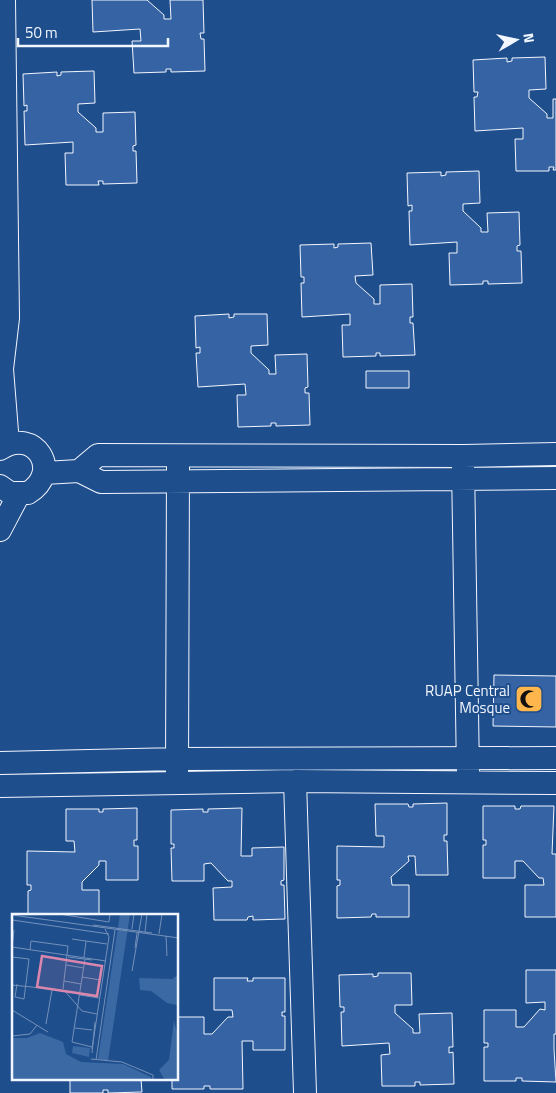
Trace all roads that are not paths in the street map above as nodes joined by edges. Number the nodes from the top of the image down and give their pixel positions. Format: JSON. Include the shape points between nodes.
{"nodes":[{"id":1,"x":4,"y":0,"type":"edge"},
{"id":2,"x":1,"y":365,"type":"edge"},
{"id":3,"x":4,"y":447,"type":"edge"},
{"id":4,"x":556,"y":454,"type":"edge"},
{"id":5,"x":178,"y":455,"type":"junction"},
{"id":6,"x":464,"y":456,"type":"junction"},
{"id":7,"x":79,"y":471,"type":"junction"},
{"id":8,"x":44,"y":473,"type":"junction"},
{"id":9,"x":556,"y":478,"type":"edge"},
{"id":10,"x":462,"y":481,"type":"junction"},
{"id":11,"x":10,"y":490,"type":"edge"},
{"id":12,"x":0,"y":529,"type":"edge"},
{"id":13,"x":467,"y":758,"type":"junction"},
{"id":14,"x":556,"y":758,"type":"edge"},
{"id":15,"x":0,"y":763,"type":"edge"},
{"id":16,"x":295,"y":781,"type":"junction"},
{"id":17,"x":177,"y":782,"type":"junction"},
{"id":18,"x":468,"y":783,"type":"junction"},
{"id":19,"x":556,"y":783,"type":"edge"},
{"id":20,"x":0,"y":786,"type":"edge"},
{"id":21,"x":305,"y":1093,"type":"edge"}],
"edges":[{"from":1,"to":2,"type":"street","via":[[8,318]]},
{"from":2,"to":3,"type":"street"},
{"from":3,"to":8,"type":"street","via":[[23,442],[37,450],[44,463]]},
{"from":4,"to":6,"type":"street"},
{"from":5,"to":6,"type":"street"},
{"from":5,"to":7,"type":"street","via":[[98,455]]},
{"from":5,"to":17,"type":"street"},
{"from":6,"to":10,"type":"street"},
{"from":7,"to":8,"type":"street"},
{"from":7,"to":10,"type":"street","via":[[101,482]]},
{"from":8,"to":11,"type":"street","via":[[36,488]]},
{"from":9,"to":10,"type":"street"},
{"from":10,"to":13,"type":"street"},
{"from":11,"to":12,"type":"street"},
{"from":13,"to":14,"type":"street"},
{"from":13,"to":15,"type":"street"},
{"from":13,"to":18,"type":"street"},
{"from":16,"to":17,"type":"street"},
{"from":16,"to":18,"type":"street"},
{"from":16,"to":21,"type":"street"},
{"from":17,"to":20,"type":"street"},
{"from":18,"to":19,"type":"street"}]}
